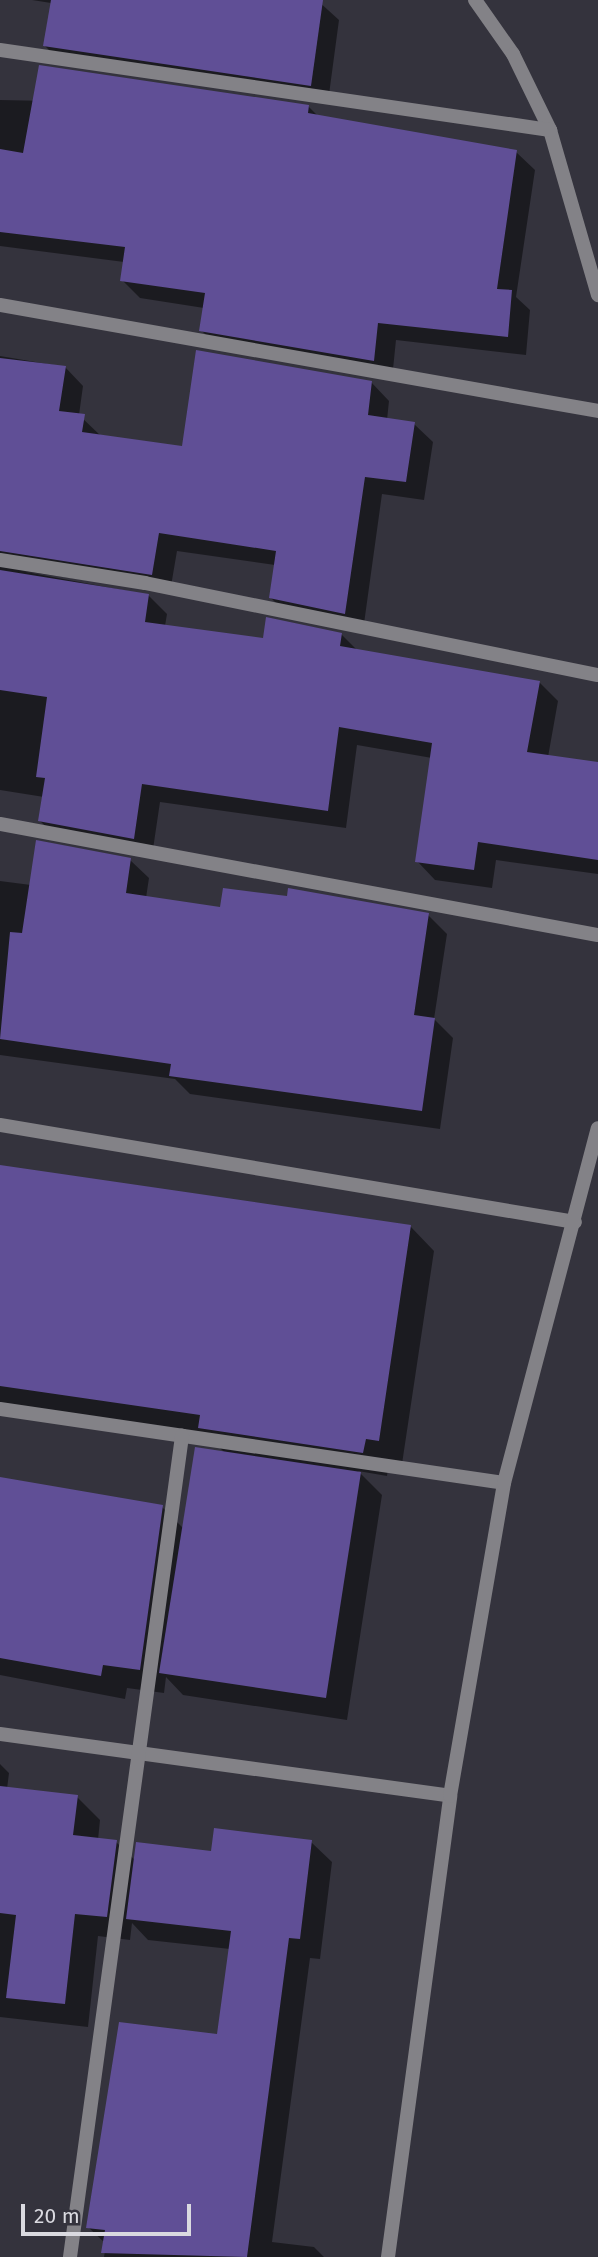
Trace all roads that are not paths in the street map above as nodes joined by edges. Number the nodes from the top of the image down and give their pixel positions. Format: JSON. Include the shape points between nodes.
{"nodes":[{"id":1,"x":475,"y":0,"type":"edge"},
{"id":2,"x":0,"y":50,"type":"edge"},
{"id":3,"x":550,"y":130,"type":"junction"},
{"id":4,"x":598,"y":295,"type":"edge"},
{"id":5,"x":0,"y":305,"type":"edge"},
{"id":6,"x":598,"y":411,"type":"edge"},
{"id":7,"x":0,"y":560,"type":"edge"},
{"id":8,"x":598,"y":675,"type":"edge"},
{"id":9,"x":0,"y":824,"type":"edge"},
{"id":10,"x":598,"y":935,"type":"edge"},
{"id":11,"x":0,"y":1125,"type":"edge"},
{"id":12,"x":598,"y":1128,"type":"edge"},
{"id":13,"x":575,"y":1222,"type":"junction"},
{"id":14,"x":0,"y":1409,"type":"edge"},
{"id":15,"x":182,"y":1436,"type":"junction"},
{"id":16,"x":504,"y":1483,"type":"junction"},
{"id":17,"x":0,"y":1734,"type":"edge"},
{"id":18,"x":139,"y":1753,"type":"junction"},
{"id":19,"x":450,"y":1796,"type":"junction"},
{"id":20,"x":70,"y":2257,"type":"edge"},
{"id":21,"x":388,"y":2257,"type":"edge"}],
"edges":[{"from":1,"to":3,"type":"street","via":[[513,54]]},
{"from":2,"to":3,"type":"street"},
{"from":3,"to":4,"type":"street"},
{"from":5,"to":6,"type":"street"},
{"from":7,"to":8,"type":"street"},
{"from":9,"to":10,"type":"street"},
{"from":11,"to":13,"type":"street"},
{"from":12,"to":13,"type":"street"},
{"from":13,"to":16,"type":"street"},
{"from":14,"to":15,"type":"street"},
{"from":15,"to":16,"type":"street"},
{"from":15,"to":18,"type":"street"},
{"from":16,"to":19,"type":"street"},
{"from":17,"to":18,"type":"street"},
{"from":18,"to":19,"type":"street"},
{"from":18,"to":20,"type":"street"},
{"from":19,"to":21,"type":"street"}]}
